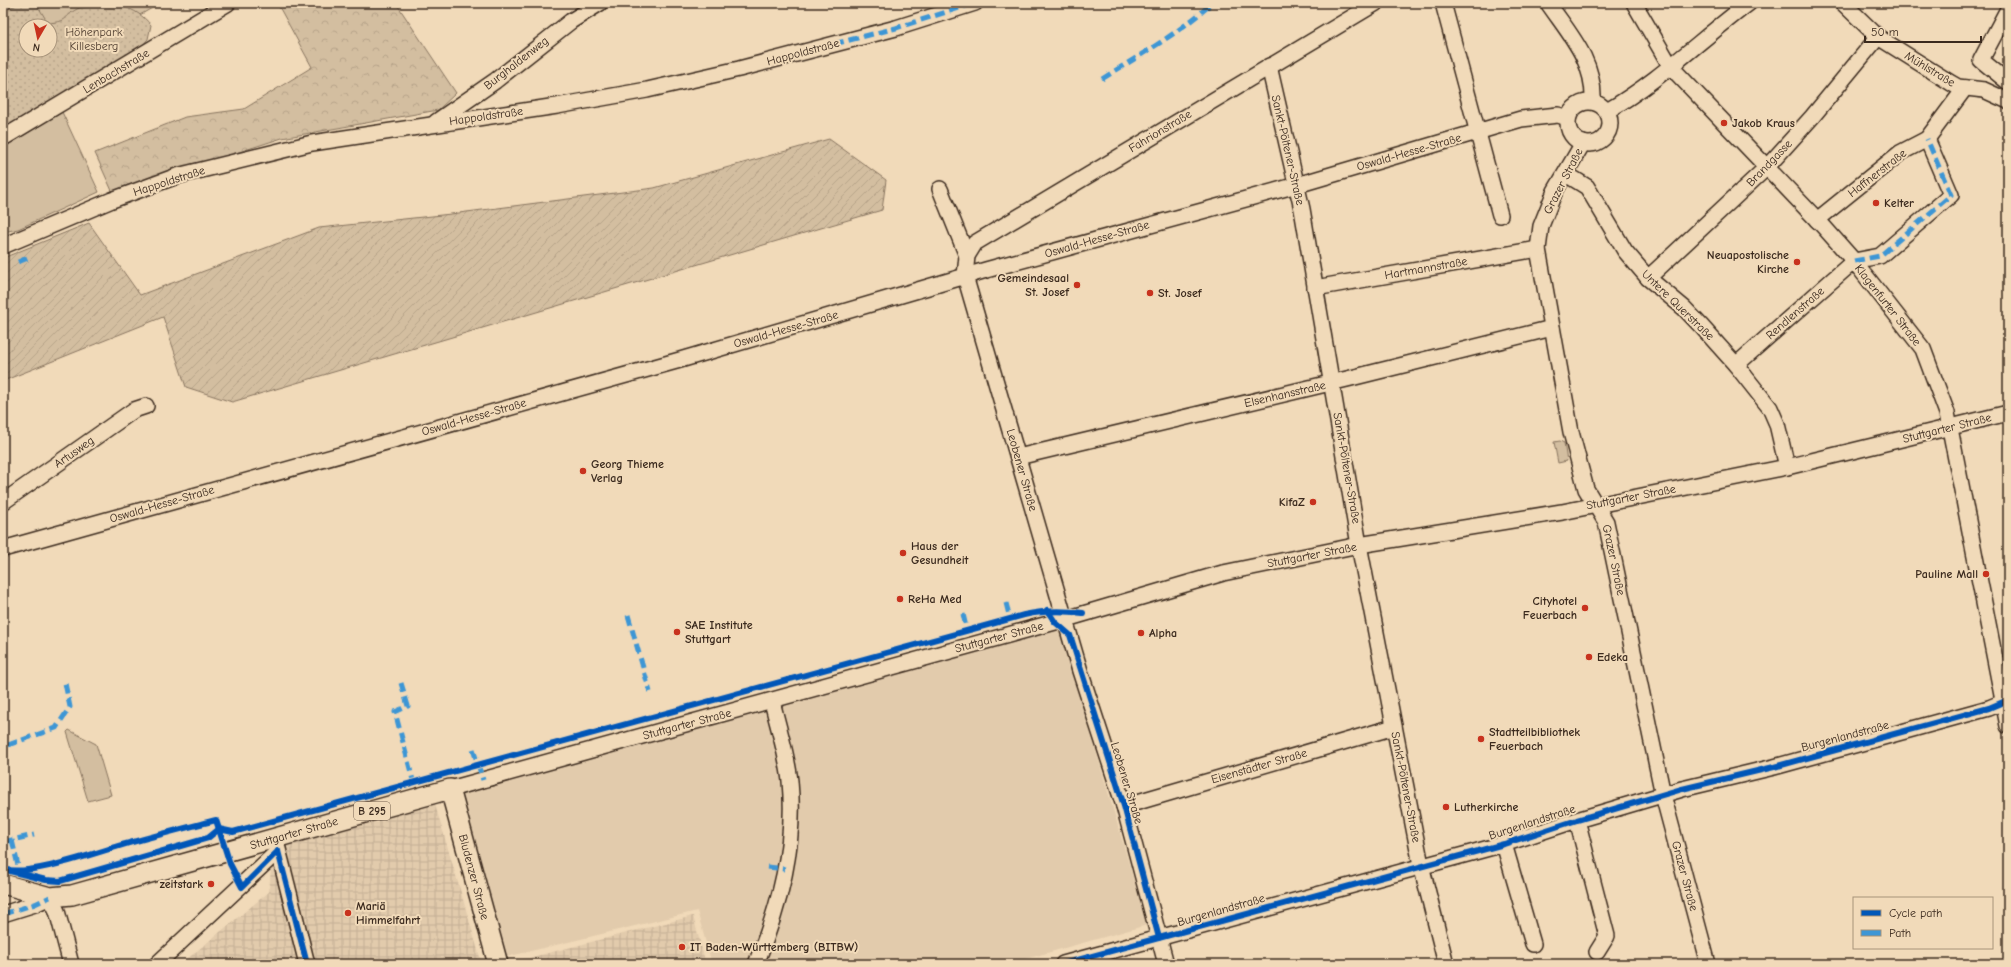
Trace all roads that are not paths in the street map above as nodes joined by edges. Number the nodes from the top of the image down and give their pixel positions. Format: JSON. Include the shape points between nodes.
{"nodes":[{"id":1,"x":228,"y":3,"type":"edge"},
{"id":2,"x":600,"y":3,"type":"edge"},
{"id":3,"x":975,"y":3,"type":"edge"},
{"id":4,"x":1376,"y":3,"type":"edge"},
{"id":5,"x":1443,"y":3,"type":"edge"},
{"id":6,"x":1548,"y":3,"type":"edge"},
{"id":7,"x":1634,"y":3,"type":"edge"},
{"id":8,"x":1749,"y":3,"type":"edge"},
{"id":9,"x":1843,"y":3,"type":"edge"},
{"id":10,"x":2008,"y":9,"type":"edge"},
{"id":11,"x":1878,"y":37,"type":"junction"},
{"id":12,"x":1269,"y":66,"type":"junction"},
{"id":13,"x":1671,"y":66,"type":"junction"},
{"id":14,"x":2008,"y":82,"type":"edge"},
{"id":15,"x":1965,"y":88,"type":"junction"},
{"id":16,"x":2008,"y":101,"type":"edge"},
{"id":17,"x":1593,"y":102,"type":"junction"},
{"id":18,"x":1607,"y":111,"type":"junction"},
{"id":19,"x":1568,"y":118,"type":"junction"},
{"id":20,"x":433,"y":124,"type":"junction"},
{"id":21,"x":1478,"y":132,"type":"junction"},
{"id":22,"x":3,"y":138,"type":"edge"},
{"id":23,"x":1927,"y":139,"type":"junction"},
{"id":24,"x":1583,"y":143,"type":"junction"},
{"id":25,"x":1766,"y":168,"type":"junction"},
{"id":26,"x":1566,"y":174,"type":"junction"},
{"id":27,"x":1297,"y":185,"type":"junction"},
{"id":28,"x":940,"y":189,"type":"dead end"},
{"id":29,"x":1500,"y":215,"type":"dead end"},
{"id":30,"x":1817,"y":220,"type":"junction"},
{"id":31,"x":3,"y":246,"type":"edge"},
{"id":32,"x":1538,"y":249,"type":"junction"},
{"id":33,"x":968,"y":256,"type":"junction"},
{"id":34,"x":1854,"y":261,"type":"junction"},
{"id":35,"x":965,"y":276,"type":"junction"},
{"id":36,"x":1648,"y":278,"type":"junction"},
{"id":37,"x":1315,"y":288,"type":"junction"},
{"id":38,"x":1552,"y":328,"type":"junction"},
{"id":39,"x":1736,"y":365,"type":"junction"},
{"id":40,"x":1332,"y":383,"type":"junction"},
{"id":41,"x":146,"y":406,"type":"dead end"},
{"id":42,"x":2008,"y":413,"type":"edge"},
{"id":43,"x":1951,"y":428,"type":"junction"},
{"id":44,"x":1018,"y":457,"type":"junction"},
{"id":45,"x":1786,"y":467,"type":"junction"},
{"id":46,"x":3,"y":502,"type":"edge"},
{"id":47,"x":1596,"y":504,"type":"junction"},
{"id":48,"x":1359,"y":545,"type":"junction"},
{"id":49,"x":3,"y":549,"type":"edge"},
{"id":50,"x":1066,"y":619,"type":"junction"},
{"id":51,"x":772,"y":701,"type":"junction"},
{"id":52,"x":2005,"y":701,"type":"edge"},
{"id":53,"x":2008,"y":726,"type":"edge"},
{"id":54,"x":1394,"y":727,"type":"junction"},
{"id":55,"x":450,"y":790,"type":"junction"},
{"id":56,"x":1663,"y":795,"type":"junction"},
{"id":57,"x":1124,"y":806,"type":"junction"},
{"id":58,"x":1577,"y":820,"type":"junction"},
{"id":59,"x":1504,"y":844,"type":"junction"},
{"id":60,"x":277,"y":845,"type":"junction"},
{"id":61,"x":1421,"y":865,"type":"junction"},
{"id":62,"x":3,"y":884,"type":"edge"},
{"id":63,"x":50,"y":897,"type":"junction"},
{"id":64,"x":3,"y":914,"type":"edge"},
{"id":65,"x":1159,"y":938,"type":"junction"},
{"id":66,"x":1533,"y":944,"type":"dead end"},
{"id":67,"x":1597,"y":952,"type":"dead end"},
{"id":68,"x":71,"y":964,"type":"edge"},
{"id":69,"x":157,"y":964,"type":"edge"},
{"id":70,"x":307,"y":964,"type":"edge"},
{"id":71,"x":498,"y":964,"type":"edge"},
{"id":72,"x":756,"y":964,"type":"edge"},
{"id":73,"x":1063,"y":964,"type":"edge"},
{"id":74,"x":1166,"y":964,"type":"edge"},
{"id":75,"x":1446,"y":964,"type":"edge"},
{"id":76,"x":1708,"y":964,"type":"edge"}],
"edges":[{"from":1,"to":22,"type":"street","name":"Lenbachstraße"},
{"from":2,"to":20,"type":"street","name":"Burghaldenweg","via":[[571,21],[495,81]]},
{"from":3,"to":20,"type":"street","name":"Happoldstraße","via":[[896,28],[739,69],[557,106]]},
{"from":4,"to":12,"type":"street","name":"Fahrionstraße"},
{"from":5,"to":21,"type":"street"},
{"from":6,"to":17,"type":"street","via":[[1585,58],[1593,83]]},
{"from":7,"to":13,"type":"street","name":"Klagenfurter Straße"},
{"from":8,"to":13,"type":"street"},
{"from":9,"to":11,"type":"street","name":"Mühlstraße"},
{"from":10,"to":14,"type":"street","via":[[1981,60]]},
{"from":11,"to":15,"type":"street","name":"Mühlstraße","via":[[1951,83]]},
{"from":11,"to":25,"type":"street","name":"Brandgasse","via":[[1812,118]]},
{"from":12,"to":27,"type":"street","name":"Sankt-Pöltener-Straße"},
{"from":12,"to":33,"type":"street","name":"Fahrionstraße","via":[[975,243]]},
{"from":13,"to":18,"type":"street","via":[[1643,89]]},
{"from":13,"to":25,"type":"street","name":"Klagenfurter Straße"},
{"from":15,"to":16,"type":"street","name":"Mühlstraße","via":[[1984,90]]},
{"from":15,"to":23,"type":"street","name":"Haffnerstraße"},
{"from":17,"to":18,"type":"street"},
{"from":17,"to":19,"type":"street","via":[[1580,103]]},
{"from":18,"to":24,"type":"street","via":[[1610,125],[1604,138],[1597,142]]},
{"from":19,"to":21,"type":"street","name":"Oswald-Hesse-Straße","via":[[1558,115],[1520,119]]},
{"from":19,"to":24,"type":"street","via":[[1569,130]]},
{"from":20,"to":31,"type":"street","name":"Happoldstraße","via":[[312,143],[177,176]]},
{"from":21,"to":27,"type":"street","name":"Oswald-Hesse-Straße"},
{"from":21,"to":29,"type":"street"},
{"from":23,"to":30,"type":"street","name":"Haffnerstraße","via":[[1900,153]]},
{"from":23,"to":34,"type":"street","via":[[1951,196],[1880,256]]},
{"from":24,"to":26,"type":"street","name":"Grazer Straße"},
{"from":25,"to":30,"type":"street","name":"Klagenfurter Straße"},
{"from":25,"to":36,"type":"street","name":"Brandgasse"},
{"from":26,"to":32,"type":"street","name":"Grazer Straße","via":[[1555,191],[1541,226]]},
{"from":26,"to":36,"type":"street","name":"Untere Querstraße","via":[[1587,187],[1625,251]]},
{"from":27,"to":35,"type":"street","name":"Oswald-Hesse-Straße"},
{"from":27,"to":37,"type":"street","name":"Sankt-Pöltener-Straße"},
{"from":28,"to":33,"type":"street"},
{"from":30,"to":34,"type":"street","name":"Klagenfurter Straße"},
{"from":32,"to":37,"type":"street","name":"Hartmannstraße"},
{"from":32,"to":38,"type":"street","name":"Grazer Straße"},
{"from":33,"to":35,"type":"street","name":"Fahrionstraße"},
{"from":34,"to":39,"type":"street","name":"Rendlenstraße"},
{"from":34,"to":43,"type":"street","name":"Klagenfurter Straße","via":[[1923,349]]},
{"from":35,"to":44,"type":"street","name":"Leobener Straße"},
{"from":35,"to":49,"type":"street","name":"Oswald-Hesse-Straße","via":[[680,360]]},
{"from":36,"to":39,"type":"street","name":"Untere Querstraße","via":[[1684,308]]},
{"from":37,"to":40,"type":"street","name":"Sankt-Pöltener-Straße"},
{"from":38,"to":40,"type":"street","name":"Elsenhansstraße"},
{"from":38,"to":47,"type":"street","name":"Grazer Straße","via":[[1573,439],[1586,490]]},
{"from":39,"to":45,"type":"street","name":"Untere Querstraße","via":[[1774,415]]},
{"from":40,"to":44,"type":"street","name":"Elsenhansstraße"},
{"from":40,"to":48,"type":"street","name":"Sankt-Pöltener-Straße"},
{"from":41,"to":46,"type":"street","name":"Artusweg","via":[[134,410]]},
{"from":42,"to":43,"type":"street","name":"Stuttgarter Straße"},
{"from":43,"to":45,"type":"street","name":"Stuttgarter Straße"},
{"from":43,"to":52,"type":"street","name":"Klagenfurter Straße"},
{"from":44,"to":50,"type":"street","name":"Leobener Straße"},
{"from":45,"to":47,"type":"street","name":"Stuttgarter Straße"},
{"from":47,"to":48,"type":"street","name":"Stuttgarter Straße","via":[[1562,512]]},
{"from":47,"to":56,"type":"street","name":"Grazer Straße","via":[[1606,522]]},
{"from":48,"to":50,"type":"street","name":"Stuttgarter Straße","via":[[1223,573]]},
{"from":48,"to":54,"type":"street","name":"Sankt-Pöltener-Straße"},
{"from":50,"to":51,"type":"street","name":"Stuttgarter Straße"},
{"from":50,"to":57,"type":"street","name":"Leobener Straße"},
{"from":51,"to":55,"type":"street","name":"Stuttgarter Straße"},
{"from":51,"to":72,"type":"street","via":[[790,780],[789,830],[779,902]]},
{"from":52,"to":53,"type":"street","name":"Klagenfurter Straße"},
{"from":52,"to":56,"type":"street","name":"Burgenlandstraße","via":[[1832,751]]},
{"from":54,"to":57,"type":"street","name":"Eisenstädter Straße"},
{"from":54,"to":61,"type":"street","name":"Sankt-Pöltener-Straße"},
{"from":55,"to":60,"type":"main road","name":"Stuttgarter Straße","number":"B 295"},
{"from":55,"to":71,"type":"main road","name":"Bludenzer Straße"},
{"from":56,"to":58,"type":"street","name":"Burgenlandstraße"},
{"from":56,"to":76,"type":"street","name":"Grazer Straße"},
{"from":57,"to":65,"type":"street","name":"Leobener Straße"},
{"from":58,"to":59,"type":"street","name":"Burgenlandstraße"},
{"from":58,"to":67,"type":"street","name":"Burgenlandstraße","via":[[1607,936]]},
{"from":59,"to":61,"type":"street","name":"Burgenlandstraße"},
{"from":59,"to":66,"type":"street","name":"Burgenlandstraße"},
{"from":60,"to":63,"type":"main road","name":"Stuttgarter Straße","number":"B 295","via":[[72,895]]},
{"from":60,"to":69,"type":"street"},
{"from":60,"to":70,"type":"street"},
{"from":61,"to":65,"type":"street","name":"Burgenlandstraße"},
{"from":61,"to":75,"type":"street","name":"Sankt-Pöltener-Straße"},
{"from":62,"to":63,"type":"main road","number":"B 295"},
{"from":63,"to":64,"type":"street","name":"Stuttgarter Straße"},
{"from":63,"to":68,"type":"street","via":[[57,912]]},
{"from":65,"to":73,"type":"street","name":"Burgenlandstraße"},
{"from":65,"to":74,"type":"street","name":"Leobener Straße"}]}
